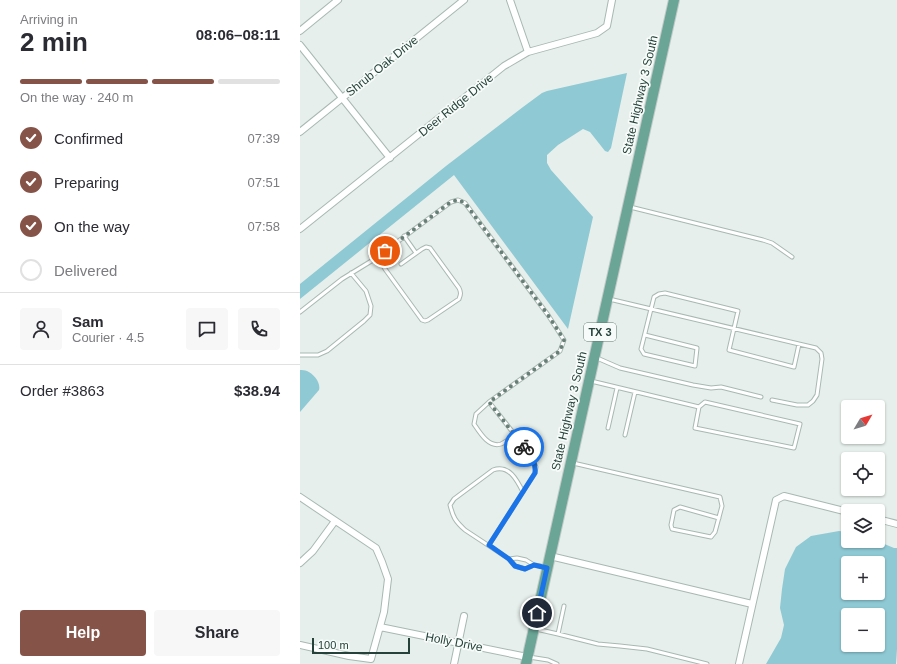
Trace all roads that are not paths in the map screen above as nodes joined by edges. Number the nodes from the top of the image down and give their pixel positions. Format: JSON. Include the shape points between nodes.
{"nodes":[{"id":1,"x":338,"y":0,"type":"edge"},
{"id":2,"x":464,"y":0,"type":"edge"},
{"id":3,"x":510,"y":0,"type":"edge"},
{"id":4,"x":612,"y":0,"type":"edge"},
{"id":5,"x":674,"y":0,"type":"edge"},
{"id":6,"x":300,"y":31,"type":"edge"},
{"id":7,"x":300,"y":45,"type":"edge"},
{"id":8,"x":528,"y":52,"type":"junction"},
{"id":9,"x":342,"y":98,"type":"junction"},
{"id":10,"x":300,"y":132,"type":"edge"},
{"id":11,"x":390,"y":158,"type":"junction"},
{"id":12,"x":628,"y":207,"type":"junction"},
{"id":13,"x":300,"y":229,"type":"edge"},
{"id":14,"x":404,"y":236,"type":"junction"},
{"id":15,"x":416,"y":253,"type":"junction"},
{"id":16,"x":792,"y":257,"type":"dead end"},
{"id":17,"x":380,"y":261,"type":"junction"},
{"id":18,"x":400,"y":264,"type":"dead end"},
{"id":19,"x":351,"y":273,"type":"junction"},
{"id":20,"x":607,"y":299,"type":"junction"},
{"id":21,"x":651,"y":309,"type":"junction"},
{"id":22,"x":300,"y":312,"type":"edge"},
{"id":23,"x":734,"y":328,"type":"junction"},
{"id":24,"x":645,"y":335,"type":"junction"},
{"id":25,"x":799,"y":344,"type":"junction"},
{"id":26,"x":300,"y":355,"type":"edge"},
{"id":27,"x":594,"y":357,"type":"junction"},
{"id":28,"x":589,"y":380,"type":"junction"},
{"id":29,"x":617,"y":388,"type":"junction"},
{"id":30,"x":636,"y":392,"type":"junction"},
{"id":31,"x":761,"y":397,"type":"dead end"},
{"id":32,"x":772,"y":400,"type":"dead end"},
{"id":33,"x":489,"y":402,"type":"junction"},
{"id":34,"x":700,"y":407,"type":"junction"},
{"id":35,"x":608,"y":428,"type":"dead end"},
{"id":36,"x":515,"y":435,"type":"junction"},
{"id":37,"x":625,"y":435,"type":"dead end"},
{"id":38,"x":571,"y":462,"type":"junction"},
{"id":39,"x":523,"y":492,"type":"junction"},
{"id":40,"x":300,"y":497,"type":"edge"},
{"id":41,"x":841,"y":510,"type":"edge"},
{"id":42,"x":719,"y":518,"type":"junction"},
{"id":43,"x":335,"y":520,"type":"junction"},
{"id":44,"x":885,"y":521,"type":"edge"},
{"id":45,"x":897,"y":524,"type":"edge"},
{"id":46,"x":489,"y":545,"type":"junction"},
{"id":47,"x":550,"y":556,"type":"junction"},
{"id":48,"x":509,"y":559,"type":"junction"},
{"id":49,"x":300,"y":563,"type":"edge"},
{"id":50,"x":534,"y":565,"type":"junction"},
{"id":51,"x":547,"y":568,"type":"junction"},
{"id":52,"x":752,"y":604,"type":"junction"},
{"id":53,"x":564,"y":606,"type":"dead end"},
{"id":54,"x":464,"y":616,"type":"dead end"},
{"id":55,"x":380,"y":627,"type":"junction"},
{"id":56,"x":534,"y":628,"type":"junction"},
{"id":57,"x":558,"y":634,"type":"junction"},
{"id":58,"x":459,"y":643,"type":"junction"},
{"id":59,"x":300,"y":645,"type":"edge"},
{"id":60,"x":527,"y":660,"type":"edge"},
{"id":61,"x":454,"y":664,"type":"edge"},
{"id":62,"x":557,"y":664,"type":"edge"},
{"id":63,"x":707,"y":664,"type":"edge"},
{"id":64,"x":739,"y":664,"type":"edge"}],
"edges":[{"from":1,"to":6,"type":"street"},
{"from":2,"to":9,"type":"street","name":"Shrub Oak Drive"},
{"from":3,"to":8,"type":"street"},
{"from":4,"to":8,"type":"street","name":"Deer Ridge Drive","via":[[607,26],[596,33]]},
{"from":5,"to":12,"type":"main road","name":"State Highway 3 South","number":"TX 3"},
{"from":7,"to":9,"type":"street"},
{"from":8,"to":11,"type":"street","name":"Deer Ridge Drive","via":[[504,66]]},
{"from":9,"to":10,"type":"street","name":"Shrub Oak Drive"},
{"from":9,"to":11,"type":"street"},
{"from":11,"to":13,"type":"street","name":"Deer Ridge Drive"},
{"from":12,"to":16,"type":"lane","via":[[763,240]]},
{"from":12,"to":20,"type":"main road","name":"State Highway 3 South","number":"TX 3"},
{"from":14,"to":15,"type":"lane"},
{"from":14,"to":17,"type":"lane","via":[[385,251]]},
{"from":14,"to":33,"type":"lane","via":[[451,202],[458,200],[465,203],[564,340],[560,351]]},
{"from":15,"to":17,"type":"lane","via":[[426,247],[430,248],[461,291],[459,298],[425,321]]},
{"from":15,"to":18,"type":"lane"},
{"from":17,"to":19,"type":"lane","via":[[373,260]]},
{"from":19,"to":22,"type":"lane"},
{"from":19,"to":26,"type":"lane","via":[[366,291],[371,306],[370,314],[327,352]]},
{"from":20,"to":21,"type":"lane"},
{"from":20,"to":27,"type":"main road","name":"State Highway 3 South","number":"TX 3"},
{"from":21,"to":23,"type":"lane"},
{"from":21,"to":23,"type":"lane","via":[[654,298],[665,293],[738,311]]},
{"from":21,"to":24,"type":"lane"},
{"from":23,"to":25,"type":"lane"},
{"from":23,"to":25,"type":"lane","via":[[729,350],[794,367]]},
{"from":24,"to":24,"type":"lane","via":[[641,350],[644,354],[695,366],[697,348]]},
{"from":25,"to":32,"type":"lane","via":[[816,348],[821,353],[817,395],[808,405]]},
{"from":27,"to":28,"type":"main road","name":"State Highway 3 South","number":"TX 3"},
{"from":27,"to":31,"type":"lane","via":[[627,370]]},
{"from":28,"to":29,"type":"lane"},
{"from":28,"to":38,"type":"main road","name":"State Highway 3 South","number":"TX 3"},
{"from":29,"to":30,"type":"lane"},
{"from":29,"to":35,"type":"lane"},
{"from":30,"to":34,"type":"lane"},
{"from":30,"to":37,"type":"lane"},
{"from":33,"to":36,"type":"lane"},
{"from":33,"to":36,"type":"lane","via":[[476,414],[474,424],[484,437],[492,444],[501,444]]},
{"from":34,"to":34,"type":"lane","via":[[695,428],[794,448],[800,424],[706,402]]},
{"from":36,"to":39,"type":"lane","via":[[530,454],[536,468]]},
{"from":38,"to":42,"type":"lane","via":[[720,497],[722,506]]},
{"from":38,"to":47,"type":"main road","name":"State Highway 3 South","number":"TX 3"},
{"from":39,"to":46,"type":"lane"},
{"from":39,"to":46,"type":"lane","via":[[513,475],[507,470],[497,468],[450,504],[459,524]]},
{"from":40,"to":43,"type":"street"},
{"from":41,"to":52,"type":"street","via":[[784,496],[776,500]]},
{"from":42,"to":42,"type":"lane","via":[[711,537],[672,529],[671,525],[674,510],[680,507]]},
{"from":43,"to":49,"type":"street"},
{"from":43,"to":55,"type":"street","via":[[376,548],[382,562],[388,579]]},
{"from":44,"to":45,"type":"street"},
{"from":46,"to":48,"type":"lane"},
{"from":47,"to":51,"type":"main road","name":"State Highway 3 South","number":"TX 3"},
{"from":47,"to":52,"type":"street"},
{"from":48,"to":50,"type":"lane","via":[[526,560]]},
{"from":48,"to":50,"type":"lane","via":[[515,566],[525,569]]},
{"from":50,"to":51,"type":"lane"},
{"from":51,"to":56,"type":"main road","name":"State Highway 3 South","number":"TX 3"},
{"from":52,"to":64,"type":"street"},
{"from":53,"to":57,"type":"lane"},
{"from":54,"to":58,"type":"street"},
{"from":55,"to":58,"type":"street","name":"Holly Drive"},
{"from":55,"to":59,"type":"street","via":[[371,659]]},
{"from":56,"to":57,"type":"lane"},
{"from":56,"to":60,"type":"main road","name":"State Highway 3 South","number":"TX 3"},
{"from":57,"to":63,"type":"lane","via":[[598,644],[647,649]]},
{"from":58,"to":60,"type":"street","name":"Holly Drive"},
{"from":58,"to":61,"type":"street"},
{"from":60,"to":62,"type":"lane","via":[[548,660]]}]}
